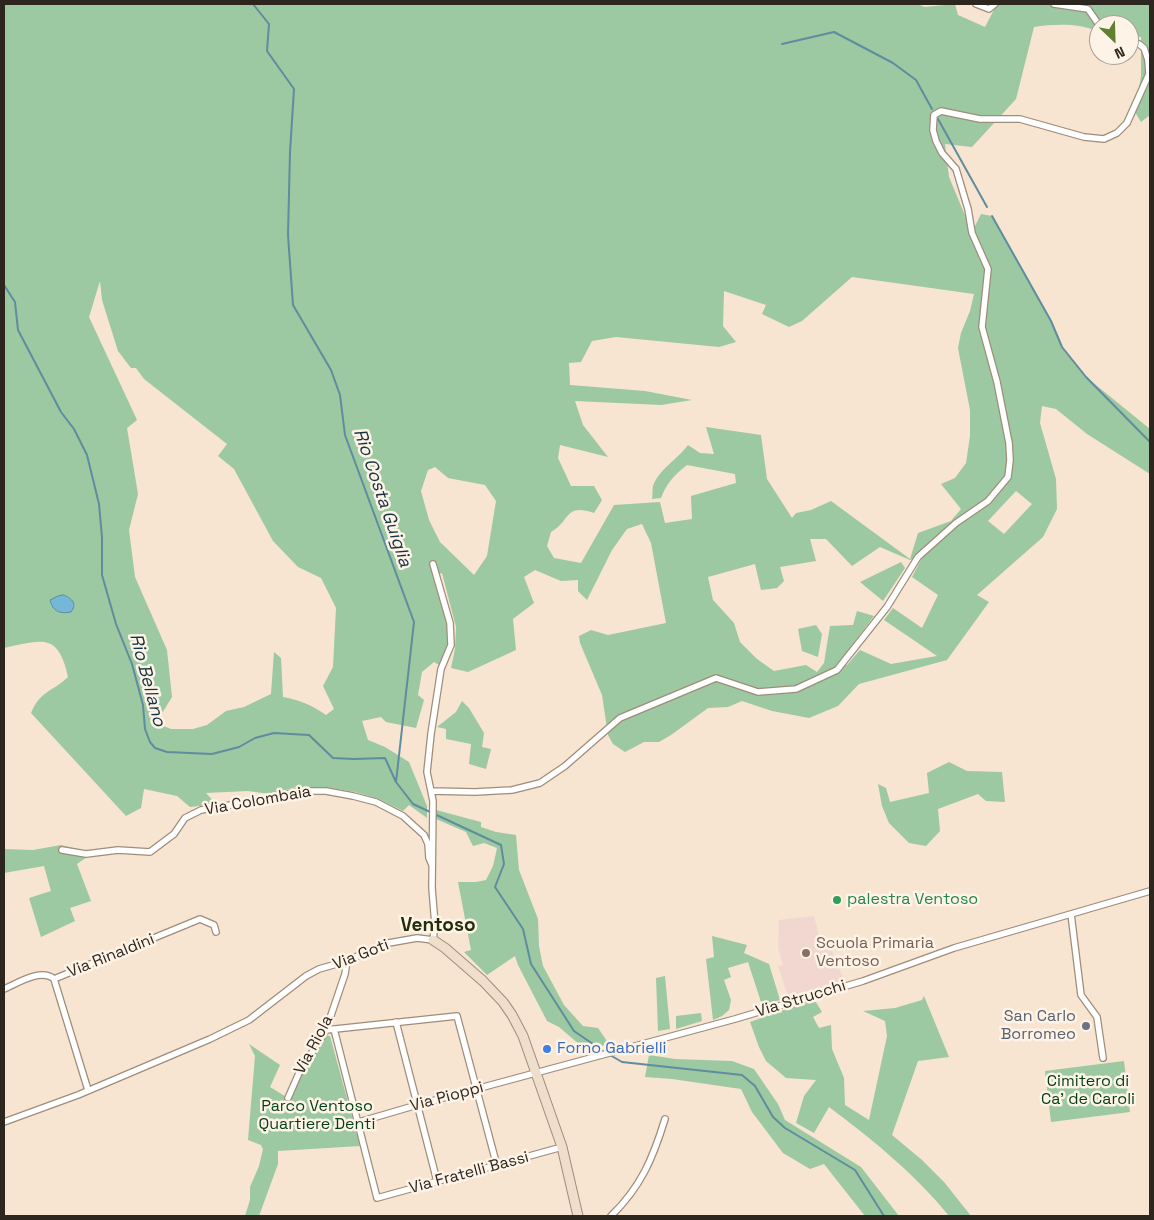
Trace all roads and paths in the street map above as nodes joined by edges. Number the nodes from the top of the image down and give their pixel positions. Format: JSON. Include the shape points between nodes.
{"nodes":[{"id":1,"x":976,"y":4,"type":"edge"},
{"id":2,"x":995,"y":4,"type":"edge"},
{"id":3,"x":1054,"y":4,"type":"edge"},
{"id":4,"x":1092,"y":15,"type":"edge"},
{"id":5,"x":1139,"y":44,"type":"edge"},
{"id":6,"x":433,"y":564,"type":"dead end"},
{"id":7,"x":432,"y":791,"type":"junction"},
{"id":8,"x":62,"y":850,"type":"dead end"},
{"id":9,"x":433,"y":867,"type":"junction"},
{"id":10,"x":1150,"y":891,"type":"edge"},
{"id":11,"x":1070,"y":914,"type":"junction"},
{"id":12,"x":216,"y":932,"type":"dead end"},
{"id":13,"x":433,"y":940,"type":"junction"},
{"id":14,"x":347,"y":962,"type":"junction"},
{"id":15,"x":54,"y":979,"type":"junction"},
{"id":16,"x":4,"y":989,"type":"edge"},
{"id":17,"x":396,"y":1022,"type":"junction"},
{"id":18,"x":334,"y":1029,"type":"junction"},
{"id":19,"x":326,"y":1030,"type":"junction"},
{"id":20,"x":1103,"y":1058,"type":"dead end"},
{"id":21,"x":536,"y":1073,"type":"junction"},
{"id":22,"x":477,"y":1089,"type":"junction"},
{"id":23,"x":88,"y":1090,"type":"junction"},
{"id":24,"x":288,"y":1098,"type":"dead end"},
{"id":25,"x":418,"y":1105,"type":"junction"},
{"id":26,"x":665,"y":1119,"type":"dead end"},
{"id":27,"x":4,"y":1122,"type":"edge"},
{"id":28,"x":359,"y":1122,"type":"junction"},
{"id":29,"x":562,"y":1147,"type":"junction"},
{"id":30,"x":497,"y":1166,"type":"junction"},
{"id":31,"x":437,"y":1181,"type":"junction"},
{"id":32,"x":578,"y":1216,"type":"edge"},
{"id":33,"x":611,"y":1216,"type":"edge"}],
"edges":[{"from":1,"to":2,"type":"street","via":[[989,9]]},
{"from":3,"to":4,"type":"street","via":[[1088,9]]},
{"from":5,"to":7,"type":"street","via":[[1148,60],[1149,74],[1127,123],[1104,139],[1084,137],[1020,119],[980,119],[942,111],[934,115],[936,141],[956,169],[972,233],[988,269],[982,327],[997,382],[1008,443],[1008,478],[988,501],[956,523],[918,557],[887,607],[837,670],[796,689],[758,692],[716,678],[620,718],[565,766],[540,783],[512,790]]},
{"from":6,"to":7,"type":"street","name":"Via Colombaia","via":[[450,623],[451,645],[441,669],[431,734],[427,776]]},
{"from":7,"to":9,"type":"street","name":"Via Colombaia"},
{"from":8,"to":9,"type":"street","name":"Via Colombaia","via":[[86,854],[118,850],[150,852],[174,834],[185,818],[201,810],[299,791],[326,791],[376,802],[403,816],[424,835]]},
{"from":9,"to":13,"type":"street","name":"Via Colombaia"},
{"from":10,"to":11,"type":"street","name":"Via Strucchi"},
{"from":11,"to":20,"type":"street","via":[[1081,994],[1097,1017]]},
{"from":11,"to":21,"type":"street","name":"Via Strucchi","via":[[954,948],[850,985]]},
{"from":12,"to":15,"type":"street","name":"Via Rinaldini","via":[[214,926],[200,920]]},
{"from":13,"to":14,"type":"street","name":"Via Goti","via":[[417,938],[383,944]]},
{"from":13,"to":21,"type":"street","via":[[503,1002],[523,1036]]},
{"from":14,"to":19,"type":"street","name":"Via Riola"},
{"from":14,"to":23,"type":"street","name":"Via Goti","via":[[306,976],[242,1023],[210,1039]]},
{"from":15,"to":16,"type":"street","via":[[40,974]]},
{"from":15,"to":23,"type":"street","name":"Via Rinaldini"},
{"from":17,"to":18,"type":"street"},
{"from":17,"to":22,"type":"street","via":[[457,1016]]},
{"from":17,"to":25,"type":"street"},
{"from":18,"to":19,"type":"street"},
{"from":18,"to":28,"type":"street"},
{"from":19,"to":24,"type":"street","name":"Via Riola","via":[[299,1073]]},
{"from":21,"to":22,"type":"street","name":"Via Pioppi"},
{"from":21,"to":29,"type":"street"},
{"from":22,"to":25,"type":"street","name":"Via Pioppi"},
{"from":22,"to":30,"type":"street"},
{"from":23,"to":27,"type":"street","name":"Via Goti"},
{"from":25,"to":28,"type":"street","name":"Via Pioppi"},
{"from":25,"to":31,"type":"street"},
{"from":26,"to":33,"type":"street","via":[[648,1167]]},
{"from":28,"to":31,"type":"street","name":"Via Fratelli Bassi","via":[[377,1198]]},
{"from":29,"to":30,"type":"street","name":"Via Fratelli Bassi"},
{"from":29,"to":32,"type":"street"},
{"from":30,"to":31,"type":"street","name":"Via Fratelli Bassi"}]}
